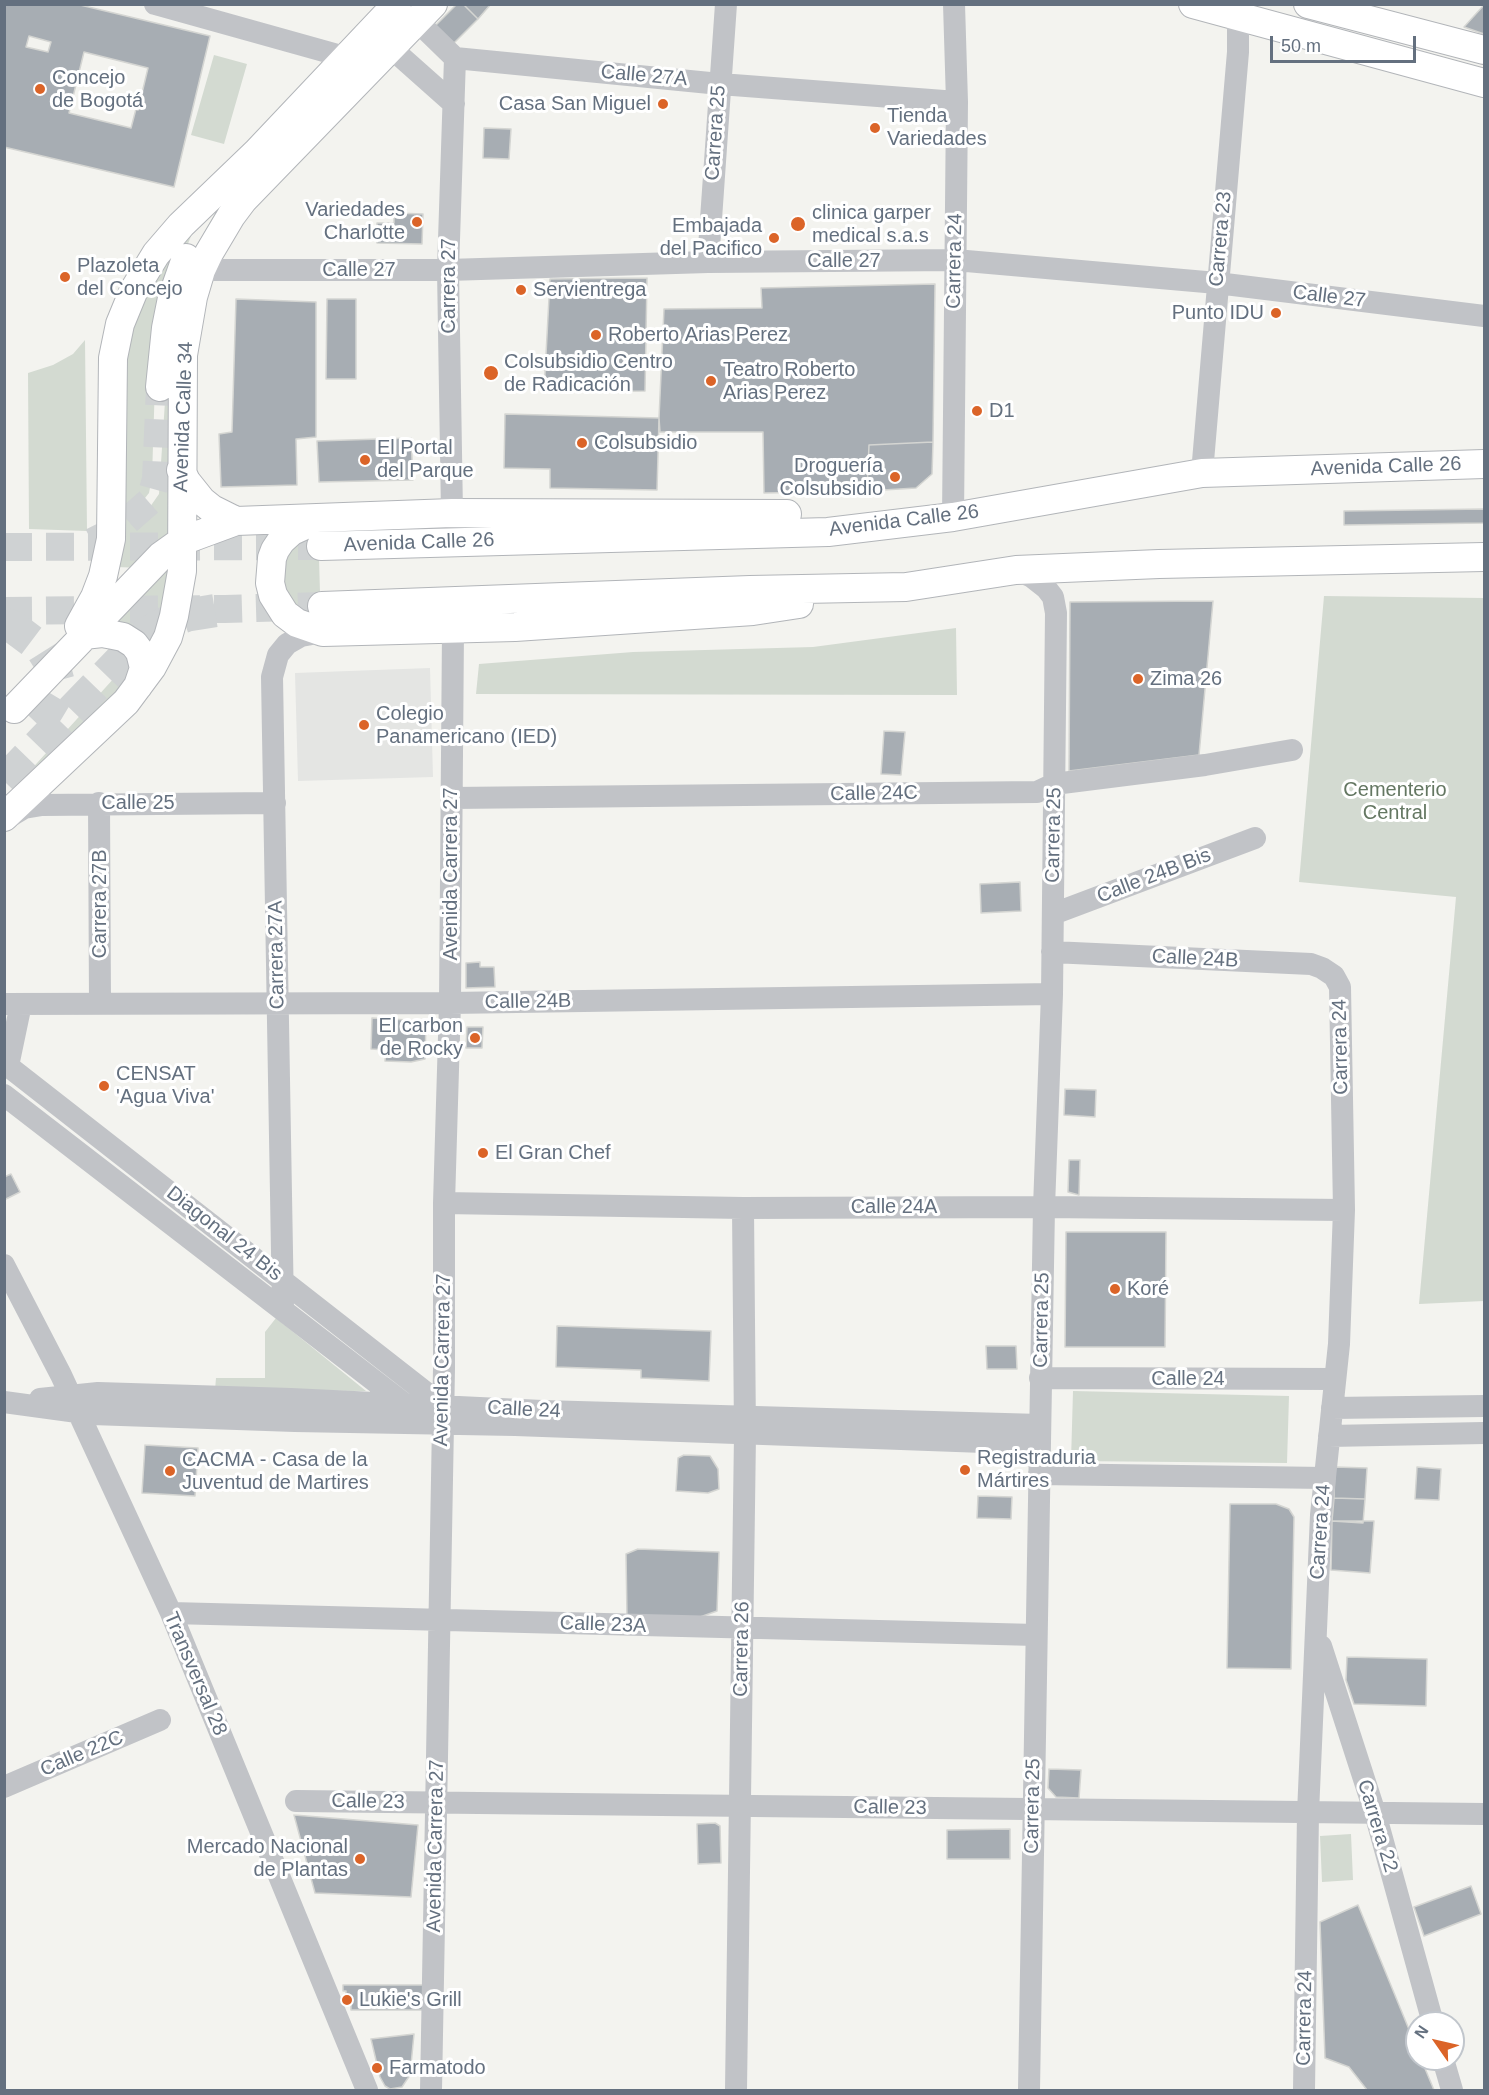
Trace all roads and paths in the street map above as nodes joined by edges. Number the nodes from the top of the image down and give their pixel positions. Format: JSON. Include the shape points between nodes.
{"nodes":[{"id":1,"x":155,"y":4,"type":"edge"},
{"id":2,"x":726,"y":4,"type":"edge"},
{"id":3,"x":954,"y":4,"type":"edge"},
{"id":4,"x":1193,"y":4,"type":"edge"},
{"id":5,"x":1308,"y":4,"type":"edge"},
{"id":6,"x":416,"y":10,"type":"edge"},
{"id":7,"x":1237,"y":10,"type":"edge"},
{"id":8,"x":391,"y":48,"type":"junction"},
{"id":9,"x":1485,"y":50,"type":"edge"},
{"id":10,"x":345,"y":57,"type":"junction"},
{"id":11,"x":455,"y":58,"type":"junction"},
{"id":12,"x":1485,"y":83,"type":"edge"},
{"id":13,"x":720,"y":84,"type":"junction"},
{"id":14,"x":957,"y":102,"type":"junction"},
{"id":15,"x":454,"y":104,"type":"junction"},
{"id":16,"x":257,"y":152,"type":"junction"},
{"id":17,"x":955,"y":260,"type":"junction"},
{"id":18,"x":708,"y":262,"type":"junction"},
{"id":19,"x":201,"y":270,"type":"junction"},
{"id":20,"x":448,"y":270,"type":"junction"},
{"id":21,"x":1217,"y":283,"type":"junction"},
{"id":22,"x":1485,"y":316,"type":"edge"},
{"id":23,"x":160,"y":387,"type":"tunnel mouth"},
{"id":24,"x":1485,"y":464,"type":"edge"},
{"id":25,"x":181,"y":470,"type":"junction"},
{"id":26,"x":1202,"y":473,"type":"junction"},
{"id":27,"x":452,"y":513,"type":"junction"},
{"id":28,"x":953,"y":518,"type":"junction"},
{"id":29,"x":236,"y":521,"type":"junction"},
{"id":30,"x":320,"y":533,"type":"junction"},
{"id":31,"x":182,"y":541,"type":"junction"},
{"id":32,"x":1485,"y":557,"type":"edge"},
{"id":33,"x":1016,"y":570,"type":"junction"},
{"id":34,"x":906,"y":587,"type":"junction"},
{"id":35,"x":323,"y":619,"type":"junction"},
{"id":36,"x":453,"y":630,"type":"junction"},
{"id":37,"x":84,"y":635,"type":"junction"},
{"id":38,"x":136,"y":690,"type":"junction"},
{"id":39,"x":9,"y":714,"type":"edge"},
{"id":40,"x":1292,"y":750,"type":"dead end"},
{"id":41,"x":1054,"y":784,"type":"junction"},
{"id":42,"x":452,"y":798,"type":"junction"},
{"id":43,"x":99,"y":803,"type":"junction"},
{"id":44,"x":274,"y":803,"type":"junction"},
{"id":45,"x":4,"y":818,"type":"edge"},
{"id":46,"x":1255,"y":838,"type":"dead end"},
{"id":47,"x":1053,"y":914,"type":"junction"},
{"id":48,"x":1052,"y":952,"type":"junction"},
{"id":49,"x":1334,"y":976,"type":"joint"},
{"id":50,"x":1052,"y":994,"type":"junction"},
{"id":51,"x":278,"y":1003,"type":"junction"},
{"id":52,"x":450,"y":1003,"type":"junction"},
{"id":53,"x":13,"y":1004,"type":"edge"},
{"id":54,"x":100,"y":1004,"type":"junction"},
{"id":55,"x":6,"y":1065,"type":"edge"},
{"id":56,"x":4,"y":1095,"type":"edge"},
{"id":57,"x":444,"y":1203,"type":"junction"},
{"id":58,"x":1044,"y":1206,"type":"junction"},
{"id":59,"x":743,"y":1208,"type":"junction"},
{"id":60,"x":1344,"y":1210,"type":"junction"},
{"id":61,"x":4,"y":1265,"type":"edge"},
{"id":62,"x":282,"y":1278,"type":"junction"},
{"id":63,"x":283,"y":1309,"type":"junction"},
{"id":64,"x":1040,"y":1378,"type":"junction"},
{"id":65,"x":1335,"y":1379,"type":"junction"},
{"id":66,"x":7,"y":1402,"type":"edge"},
{"id":67,"x":74,"y":1403,"type":"junction"},
{"id":68,"x":404,"y":1403,"type":"junction"},
{"id":69,"x":1485,"y":1406,"type":"edge"},
{"id":70,"x":1332,"y":1408,"type":"junction"},
{"id":71,"x":438,"y":1418,"type":"junction"},
{"id":72,"x":745,"y":1426,"type":"junction"},
{"id":73,"x":1039,"y":1434,"type":"junction"},
{"id":74,"x":1329,"y":1436,"type":"junction"},
{"id":75,"x":1478,"y":1436,"type":"edge"},
{"id":76,"x":1039,"y":1474,"type":"junction"},
{"id":77,"x":1324,"y":1478,"type":"junction"},
{"id":78,"x":171,"y":1613,"type":"junction"},
{"id":79,"x":438,"y":1620,"type":"junction"},
{"id":80,"x":742,"y":1629,"type":"junction"},
{"id":81,"x":1316,"y":1630,"type":"junction"},
{"id":82,"x":1036,"y":1635,"type":"junction"},
{"id":83,"x":160,"y":1720,"type":"dead end"},
{"id":84,"x":4,"y":1787,"type":"edge"},
{"id":85,"x":296,"y":1801,"type":"dead end"},
{"id":86,"x":437,"y":1802,"type":"junction"},
{"id":87,"x":740,"y":1806,"type":"junction"},
{"id":88,"x":1032,"y":1810,"type":"junction"},
{"id":89,"x":1308,"y":1813,"type":"junction"},
{"id":90,"x":1375,"y":1813,"type":"junction"},
{"id":91,"x":1485,"y":1814,"type":"edge"},
{"id":92,"x":1430,"y":2011,"type":"edge"},
{"id":93,"x":1446,"y":2071,"type":"edge"},
{"id":94,"x":367,"y":2091,"type":"edge"},
{"id":95,"x":431,"y":2091,"type":"edge"},
{"id":96,"x":736,"y":2091,"type":"edge"},
{"id":97,"x":1029,"y":2091,"type":"edge"},
{"id":98,"x":1304,"y":2091,"type":"edge"},
{"id":99,"x":1452,"y":2091,"type":"edge"}],
"edges":[{"from":1,"to":10,"type":"street"},
{"from":2,"to":13,"type":"street","name":"Carrera 25"},
{"from":3,"to":14,"type":"street","name":"Carrera 24"},
{"from":4,"to":7,"type":"main road"},
{"from":5,"to":9,"type":"main road"},
{"from":6,"to":8,"type":"main road","name":"Avenida Calle 34"},
{"from":6,"to":10,"type":"main road"},
{"from":6,"to":11,"type":"street"},
{"from":7,"to":12,"type":"main road"},
{"from":7,"to":21,"type":"street","name":"Carrera 23","via":[[1238,52]]},
{"from":8,"to":15,"type":"street"},
{"from":8,"to":19,"type":"main road","name":"Avenida Calle 34","via":[[243,200]]},
{"from":10,"to":16,"type":"main road"},
{"from":11,"to":13,"type":"street","name":"Calle 27A"},
{"from":11,"to":15,"type":"street","name":"Carrera 27"},
{"from":13,"to":14,"type":"street","name":"Calle 27A"},
{"from":13,"to":18,"type":"street","name":"Carrera 25"},
{"from":14,"to":17,"type":"street","name":"Carrera 24"},
{"from":15,"to":20,"type":"street","name":"Carrera 27"},
{"from":16,"to":23,"type":"main road","via":[[218,200],[182,267],[166,328]]},
{"from":16,"to":39,"type":"main road","via":[[181,225],[156,254],[134,290],[120,324],[113,358],[111,539],[103,576],[63,650]]},
{"from":17,"to":18,"type":"street","name":"Calle 27"},
{"from":17,"to":21,"type":"street","name":"Calle 27"},
{"from":17,"to":28,"type":"street","name":"Carrera 24"},
{"from":18,"to":20,"type":"street","name":"Calle 27"},
{"from":19,"to":20,"type":"street","name":"Calle 27"},
{"from":19,"to":25,"type":"main road","name":"Avenida Calle 34","via":[[183,355]]},
{"from":20,"to":27,"type":"street","name":"Carrera 27"},
{"from":21,"to":22,"type":"street","name":"Calle 27"},
{"from":21,"to":26,"type":"street","name":"Carrera 23"},
{"from":24,"to":26,"type":"main road","name":"Avenida Calle 26"},
{"from":25,"to":29,"type":"main road","via":[[202,501]]},
{"from":25,"to":31,"type":"main road","name":"Avenida Calle 34"},
{"from":26,"to":28,"type":"main road","name":"Avenida Calle 26"},
{"from":27,"to":28,"type":"main road"},
{"from":27,"to":30,"type":"main road"},
{"from":28,"to":30,"type":"main road","name":"Avenida Calle 26","via":[[828,532]]},
{"from":29,"to":30,"type":"main road"},
{"from":29,"to":31,"type":"main road"},
{"from":30,"to":35,"type":"main road","via":[[297,528],[281,541],[272,558],[270,583],[285,614],[297,622]]},
{"from":31,"to":37,"type":"main road","via":[[161,556]]},
{"from":31,"to":38,"type":"main road","name":"Avenida Calle 34","via":[[182,571],[174,616],[161,652]]},
{"from":32,"to":33,"type":"main road"},
{"from":33,"to":34,"type":"main road"},
{"from":33,"to":41,"type":"street","name":"Carrera 25","via":[[1046,588],[1053,597],[1056,613]]},
{"from":34,"to":35,"type":"main road","via":[[750,590]]},
{"from":34,"to":36,"type":"main road","via":[[753,611]]},
{"from":35,"to":36,"type":"main road"},
{"from":35,"to":44,"type":"street","name":"Carrera 27A","via":[[293,639],[275,663]]},
{"from":36,"to":42,"type":"street","name":"Avenida Carrera 27"},
{"from":37,"to":38,"type":"main road","via":[[102,633],[123,637],[134,644],[144,668]]},
{"from":37,"to":39,"type":"main road"},
{"from":38,"to":45,"type":"main road","name":"Avenida Calle 34"},
{"from":40,"to":41,"type":"street","name":"Calle 24C"},
{"from":41,"to":42,"type":"street","name":"Calle 24C","via":[[1037,792]]},
{"from":41,"to":47,"type":"street","name":"Carrera 25"},
{"from":42,"to":52,"type":"street","name":"Avenida Carrera 27"},
{"from":43,"to":44,"type":"street","name":"Calle 25"},
{"from":43,"to":45,"type":"street","name":"Calle 25","via":[[42,805]]},
{"from":43,"to":54,"type":"street","name":"Carrera 27B"},
{"from":44,"to":51,"type":"street","name":"Carrera 27A"},
{"from":46,"to":47,"type":"street","name":"Calle 24B Bis"},
{"from":47,"to":48,"type":"street","name":"Carrera 25"},
{"from":48,"to":49,"type":"street","name":"Calle 24B","via":[[1311,964]]},
{"from":48,"to":50,"type":"street","name":"Carrera 25"},
{"from":49,"to":60,"type":"street","name":"Carrera 24","via":[[1340,987],[1341,1004]]},
{"from":50,"to":52,"type":"street","name":"Calle 24B"},
{"from":50,"to":58,"type":"street","name":"Carrera 25"},
{"from":51,"to":52,"type":"street","name":"Calle 24B"},
{"from":51,"to":54,"type":"street","name":"Calle 24B"},
{"from":51,"to":62,"type":"street","name":"Carrera 27A"},
{"from":52,"to":57,"type":"street","name":"Avenida Carrera 27"},
{"from":53,"to":54,"type":"street","name":"Calle 24B"},
{"from":53,"to":55,"type":"street"},
{"from":55,"to":62,"type":"street","name":"Diagonal 24 Bis"},
{"from":56,"to":63,"type":"street","name":"Diagonal 24 Bis"},
{"from":57,"to":59,"type":"street","name":"Calle 24A"},
{"from":57,"to":71,"type":"street","name":"Avenida Carrera 27"},
{"from":58,"to":59,"type":"street","name":"Calle 24A"},
{"from":58,"to":60,"type":"street","name":"Calle 24A"},
{"from":58,"to":64,"type":"street","name":"Carrera 25"},
{"from":59,"to":72,"type":"street","name":"Carrera 26"},
{"from":60,"to":65,"type":"street","name":"Carrera 24"},
{"from":61,"to":67,"type":"street","name":"Transversal 28"},
{"from":62,"to":63,"type":"street","name":"Carrera 27A"},
{"from":62,"to":71,"type":"street","name":"Diagonal 24 Bis"},
{"from":63,"to":68,"type":"street","name":"Diagonal 24 Bis"},
{"from":64,"to":65,"type":"street","name":"Calle 24"},
{"from":64,"to":73,"type":"street","name":"Carrera 25"},
{"from":65,"to":70,"type":"street","name":"Carrera 24"},
{"from":66,"to":67,"type":"street","name":"Calle 24"},
{"from":67,"to":68,"type":"street","name":"Calle 24","via":[[98,1393]]},
{"from":67,"to":71,"type":"street","name":"Calle 24","via":[[283,1421]]},
{"from":67,"to":78,"type":"street","name":"Transversal 28"},
{"from":68,"to":71,"type":"street","name":"Calle 24"},
{"from":69,"to":70,"type":"street"},
{"from":70,"to":74,"type":"street","name":"Carrera 24"},
{"from":71,"to":72,"type":"street","name":"Calle 24"},
{"from":71,"to":79,"type":"street","name":"Avenida Carrera 27"},
{"from":72,"to":73,"type":"street","name":"Calle 24"},
{"from":72,"to":80,"type":"street","name":"Carrera 26"},
{"from":73,"to":76,"type":"street","name":"Carrera 25"},
{"from":74,"to":75,"type":"street"},
{"from":74,"to":77,"type":"street","name":"Carrera 24"},
{"from":76,"to":77,"type":"street"},
{"from":76,"to":82,"type":"street","name":"Carrera 25"},
{"from":77,"to":81,"type":"street","name":"Carrera 24"},
{"from":78,"to":79,"type":"street","name":"Calle 23A"},
{"from":78,"to":94,"type":"street","name":"Transversal 28"},
{"from":79,"to":80,"type":"street","name":"Calle 23A"},
{"from":79,"to":86,"type":"street","name":"Avenida Carrera 27"},
{"from":80,"to":82,"type":"street","name":"Calle 23A"},
{"from":80,"to":87,"type":"street","name":"Carrera 26"},
{"from":81,"to":89,"type":"street","name":"Carrera 24"},
{"from":81,"to":90,"type":"street","name":"Carrera 22"},
{"from":82,"to":88,"type":"street","name":"Carrera 25"},
{"from":83,"to":84,"type":"street","name":"Calle 22C"},
{"from":85,"to":86,"type":"street","name":"Calle 23"},
{"from":86,"to":87,"type":"street","name":"Calle 23"},
{"from":86,"to":95,"type":"street","name":"Avenida Carrera 27"},
{"from":87,"to":88,"type":"street","name":"Calle 23"},
{"from":87,"to":96,"type":"street","name":"Carrera 26"},
{"from":88,"to":89,"type":"street","name":"Calle 23"},
{"from":88,"to":97,"type":"street","name":"Carrera 25"},
{"from":89,"to":90,"type":"street","name":"Calle 23"},
{"from":89,"to":98,"type":"street","name":"Carrera 24"},
{"from":90,"to":91,"type":"street","name":"Calle 23"},
{"from":90,"to":92,"type":"street","name":"Carrera 22"},
{"from":93,"to":99,"type":"street"}]}
